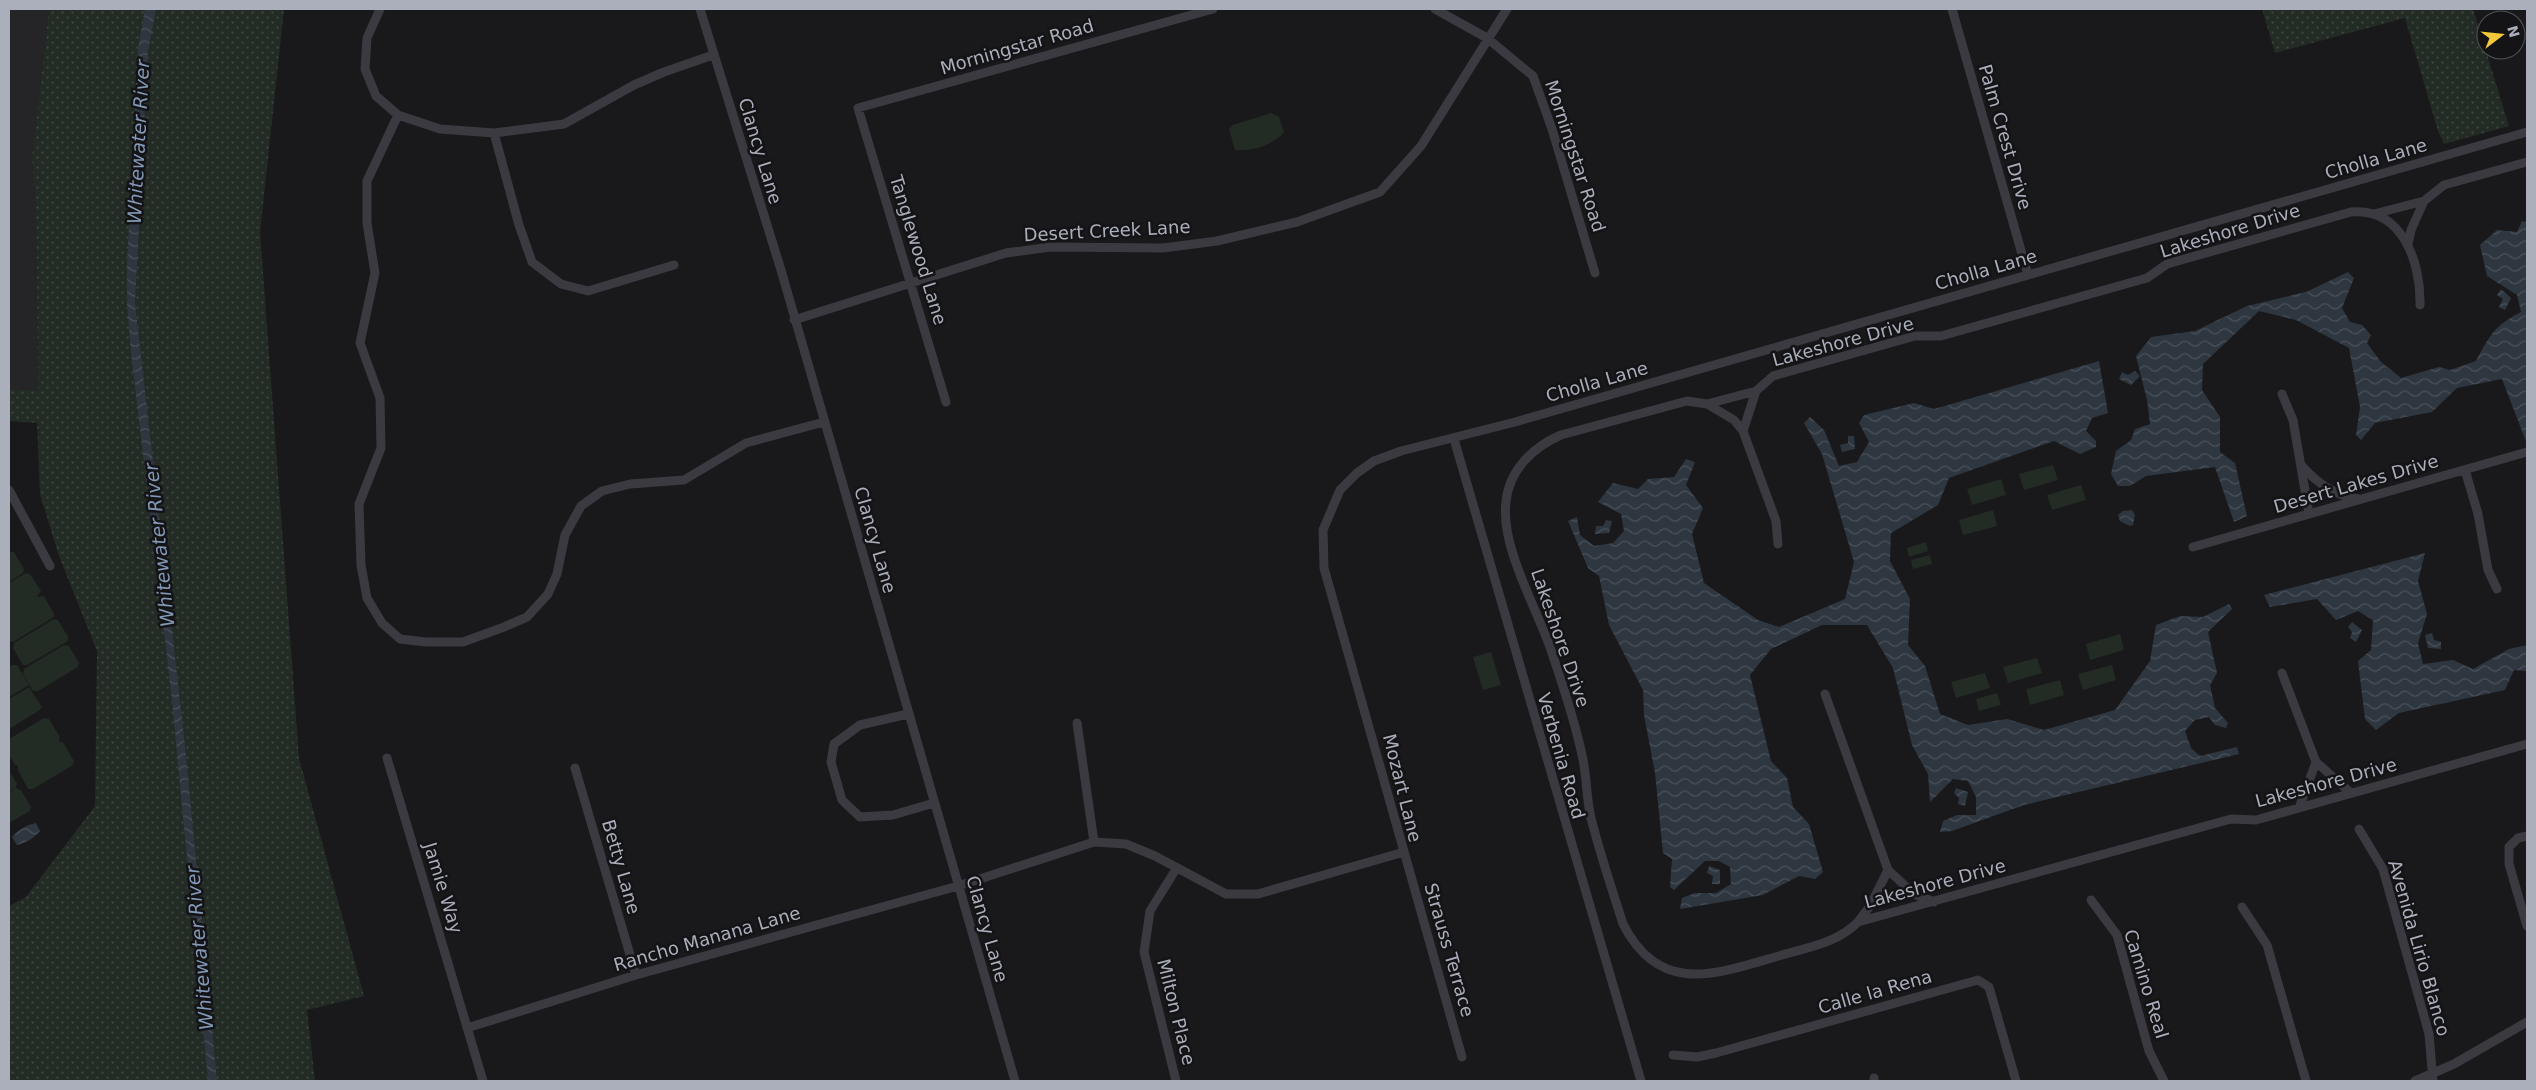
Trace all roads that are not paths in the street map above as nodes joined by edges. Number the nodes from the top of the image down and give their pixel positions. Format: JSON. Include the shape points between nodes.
{"nodes":[{"id":1,"x":380,"y":9,"type":"edge"},
{"id":2,"x":700,"y":9,"type":"edge"},
{"id":3,"x":1213,"y":9,"type":"edge"},
{"id":4,"x":1435,"y":9,"type":"edge"},
{"id":5,"x":1507,"y":9,"type":"edge"},
{"id":6,"x":1952,"y":9,"type":"edge"},
{"id":7,"x":1487,"y":38,"type":"junction"},
{"id":8,"x":713,"y":55,"type":"junction"},
{"id":9,"x":858,"y":108,"type":"joint"},
{"id":10,"x":398,"y":115,"type":"junction"},
{"id":11,"x":2527,"y":132,"type":"edge"},
{"id":12,"x":494,"y":133,"type":"junction"},
{"id":13,"x":2527,"y":162,"type":"edge"},
{"id":14,"x":2424,"y":201,"type":"junction"},
{"id":15,"x":2374,"y":214,"type":"junction"},
{"id":16,"x":2408,"y":244,"type":"junction"},
{"id":17,"x":674,"y":265,"type":"dead end"},
{"id":18,"x":1595,"y":273,"type":"dead end"},
{"id":19,"x":2028,"y":275,"type":"junction"},
{"id":20,"x":912,"y":284,"type":"junction"},
{"id":21,"x":2420,"y":305,"type":"dead end"},
{"id":22,"x":794,"y":320,"type":"junction"},
{"id":23,"x":1756,"y":391,"type":"junction"},
{"id":24,"x":2282,"y":394,"type":"dead end"},
{"id":25,"x":946,"y":402,"type":"dead end"},
{"id":26,"x":1707,"y":404,"type":"junction"},
{"id":27,"x":824,"y":422,"type":"junction"},
{"id":28,"x":1743,"y":431,"type":"junction"},
{"id":29,"x":1454,"y":439,"type":"junction"},
{"id":30,"x":2526,"y":453,"type":"edge"},
{"id":31,"x":2301,"y":465,"type":"junction"},
{"id":32,"x":2465,"y":470,"type":"junction"},
{"id":33,"x":9,"y":490,"type":"edge"},
{"id":34,"x":2362,"y":499,"type":"junction"},
{"id":35,"x":2309,"y":514,"type":"junction"},
{"id":36,"x":1778,"y":544,"type":"dead end"},
{"id":37,"x":2193,"y":547,"type":"dead end"},
{"id":38,"x":50,"y":566,"type":"dead end"},
{"id":39,"x":2497,"y":589,"type":"dead end"},
{"id":40,"x":2282,"y":673,"type":"dead end"},
{"id":41,"x":1825,"y":694,"type":"dead end"},
{"id":42,"x":908,"y":714,"type":"junction"},
{"id":43,"x":1077,"y":723,"type":"dead end"},
{"id":44,"x":2527,"y":744,"type":"edge"},
{"id":45,"x":387,"y":758,"type":"dead end"},
{"id":46,"x":2316,"y":762,"type":"junction"},
{"id":47,"x":575,"y":768,"type":"dead end"},
{"id":48,"x":2351,"y":793,"type":"junction"},
{"id":49,"x":934,"y":803,"type":"junction"},
{"id":50,"x":2299,"y":808,"type":"junction"},
{"id":51,"x":2359,"y":829,"type":"dead end"},
{"id":52,"x":2527,"y":836,"type":"edge"},
{"id":53,"x":1094,"y":842,"type":"junction"},
{"id":54,"x":1404,"y":852,"type":"junction"},
{"id":55,"x":1176,"y":869,"type":"junction"},
{"id":56,"x":1888,"y":870,"type":"junction"},
{"id":57,"x":958,"y":886,"type":"junction"},
{"id":58,"x":2091,"y":900,"type":"dead end"},
{"id":59,"x":1934,"y":902,"type":"junction"},
{"id":60,"x":2242,"y":907,"type":"dead end"},
{"id":61,"x":1858,"y":922,"type":"junction"},
{"id":62,"x":2527,"y":926,"type":"edge"},
{"id":63,"x":636,"y":975,"type":"junction"},
{"id":64,"x":2527,"y":1022,"type":"edge"},
{"id":65,"x":467,"y":1028,"type":"junction"},
{"id":66,"x":1672,"y":1055,"type":"dead end"},
{"id":67,"x":1462,"y":1057,"type":"dead end"},
{"id":68,"x":2433,"y":1078,"type":"edge"},
{"id":69,"x":483,"y":1081,"type":"edge"},
{"id":70,"x":1015,"y":1081,"type":"edge"},
{"id":71,"x":1176,"y":1081,"type":"edge"},
{"id":72,"x":1640,"y":1081,"type":"edge"},
{"id":73,"x":2016,"y":1081,"type":"edge"},
{"id":74,"x":2164,"y":1081,"type":"edge"},
{"id":75,"x":2306,"y":1081,"type":"edge"},
{"id":76,"x":2415,"y":1081,"type":"edge"}],
"edges":[{"from":1,"to":10,"type":"street","via":[[367,38],[365,68],[376,96]]},
{"from":2,"to":8,"type":"street","name":"Clancy Lane"},
{"from":3,"to":9,"type":"street","name":"Morningstar Road"},
{"from":4,"to":7,"type":"street","name":"Morningstar Road"},
{"from":5,"to":7,"type":"street","name":"Desert Creek Lane"},
{"from":6,"to":19,"type":"street","name":"Palm Crest Drive"},
{"from":7,"to":18,"type":"street","name":"Morningstar Road","via":[[1533,76]]},
{"from":7,"to":20,"type":"street","name":"Desert Creek Lane","via":[[1421,146],[1380,192],[1297,222],[1217,241],[1163,248],[1051,247],[1006,252]]},
{"from":8,"to":12,"type":"street","via":[[634,85],[564,124]]},
{"from":8,"to":22,"type":"street","name":"Clancy Lane"},
{"from":9,"to":20,"type":"street","name":"Tanglewood Lane"},
{"from":10,"to":12,"type":"street","via":[[440,129]]},
{"from":10,"to":27,"type":"street","via":[[367,181],[367,224],[375,273],[360,343],[380,398],[381,448],[359,504],[361,565],[367,598],[382,623],[400,639],[463,642],[527,617],[548,594],[557,574],[565,535],[581,506],[602,491],[630,484],[684,480],[746,443]]},
{"from":11,"to":19,"type":"street","name":"Cholla Lane"},
{"from":12,"to":17,"type":"street","via":[[532,262],[560,284],[588,290]]},
{"from":13,"to":14,"type":"street","name":"Lakeshore Drive","via":[[2444,185]]},
{"from":14,"to":15,"type":"street","name":"Lakeshore Drive"},
{"from":14,"to":16,"type":"street"},
{"from":15,"to":16,"type":"street","via":[[2394,225]]},
{"from":15,"to":23,"type":"street","name":"Lakeshore Drive","via":[[2351,212],[2167,264],[2147,278],[1941,336],[1915,336],[1774,376]]},
{"from":16,"to":21,"type":"street","via":[[2421,283]]},
{"from":19,"to":29,"type":"street","name":"Cholla Lane"},
{"from":20,"to":22,"type":"street","name":"Desert Creek Lane"},
{"from":20,"to":25,"type":"street","name":"Tanglewood Lane"},
{"from":22,"to":27,"type":"street","name":"Clancy Lane"},
{"from":23,"to":26,"type":"street","name":"Lakeshore Drive"},
{"from":23,"to":28,"type":"street"},
{"from":24,"to":31,"type":"street","via":[[2293,420]]},
{"from":26,"to":28,"type":"street","via":[[1734,420]]},
{"from":26,"to":61,"type":"street","name":"Lakeshore Drive","via":[[1687,401],[1561,435],[1534,451],[1511,480],[1506,501],[1505,520],[1515,557],[1552,651],[1580,746],[1591,817],[1622,924],[1642,953],[1671,972],[1716,974],[1837,939]]},
{"from":27,"to":42,"type":"street","name":"Clancy Lane"},
{"from":28,"to":36,"type":"street","via":[[1776,521]]},
{"from":29,"to":54,"type":"street","name":"Mozart Lane","via":[[1374,461],[1340,490],[1323,530],[1324,568]]},
{"from":29,"to":72,"type":"street","name":"Verbenia Road"},
{"from":30,"to":32,"type":"street","name":"Desert Lakes Drive"},
{"from":31,"to":34,"type":"street","via":[[2326,488]]},
{"from":31,"to":35,"type":"street"},
{"from":32,"to":34,"type":"street","name":"Desert Lakes Drive"},
{"from":32,"to":39,"type":"street","via":[[2488,570]]},
{"from":33,"to":38,"type":"street"},
{"from":34,"to":35,"type":"street","name":"Desert Lakes Drive"},
{"from":35,"to":37,"type":"street","name":"Desert Lakes Drive"},
{"from":40,"to":46,"type":"street"},
{"from":41,"to":56,"type":"street"},
{"from":42,"to":49,"type":"street","name":"Clancy Lane"},
{"from":42,"to":49,"type":"street","via":[[860,725],[834,744],[831,762],[839,790],[842,800],[860,817],[893,815]]},
{"from":43,"to":53,"type":"street"},
{"from":44,"to":48,"type":"street","name":"Lakeshore Drive"},
{"from":45,"to":65,"type":"street","name":"Jamie Way"},
{"from":46,"to":48,"type":"street"},
{"from":46,"to":50,"type":"street"},
{"from":47,"to":63,"type":"street","name":"Betty Lane"},
{"from":48,"to":50,"type":"street","name":"Lakeshore Drive"},
{"from":49,"to":57,"type":"street","name":"Clancy Lane"},
{"from":50,"to":59,"type":"street","name":"Lakeshore Drive","via":[[2256,820],[2231,819]]},
{"from":51,"to":68,"type":"street","name":"Avenida Lirio Blanco","via":[[2383,869],[2429,1034]]},
{"from":52,"to":62,"type":"street","via":[[2518,838],[2509,847],[2508,864]]},
{"from":53,"to":55,"type":"street","name":"Mozart Lane","via":[[1126,844]]},
{"from":53,"to":57,"type":"street","name":"Mozart Lane"},
{"from":54,"to":55,"type":"street","name":"Mozart Lane","via":[[1258,894],[1226,894]]},
{"from":54,"to":67,"type":"street","name":"Strauss Terrace"},
{"from":55,"to":71,"type":"street","name":"Milton Place","via":[[1150,911],[1144,952]]},
{"from":56,"to":59,"type":"street","via":[[1914,894]]},
{"from":56,"to":61,"type":"street"},
{"from":57,"to":63,"type":"street","name":"Rancho Manana Lane"},
{"from":57,"to":70,"type":"street","name":"Clancy Lane"},
{"from":58,"to":74,"type":"street","name":"Camino Real","via":[[2117,935],[2149,1051]]},
{"from":59,"to":61,"type":"street","name":"Lakeshore Drive"},
{"from":60,"to":75,"type":"street","via":[[2266,945]]},
{"from":63,"to":65,"type":"street","name":"Rancho Manana Lane"},
{"from":64,"to":68,"type":"street"},
{"from":65,"to":69,"type":"street","name":"Jamie Way"},
{"from":66,"to":73,"type":"street","name":"Calle la Rena","via":[[1697,1057],[1716,1053],[1978,980],[1989,987]]},
{"from":68,"to":76,"type":"street"}]}
